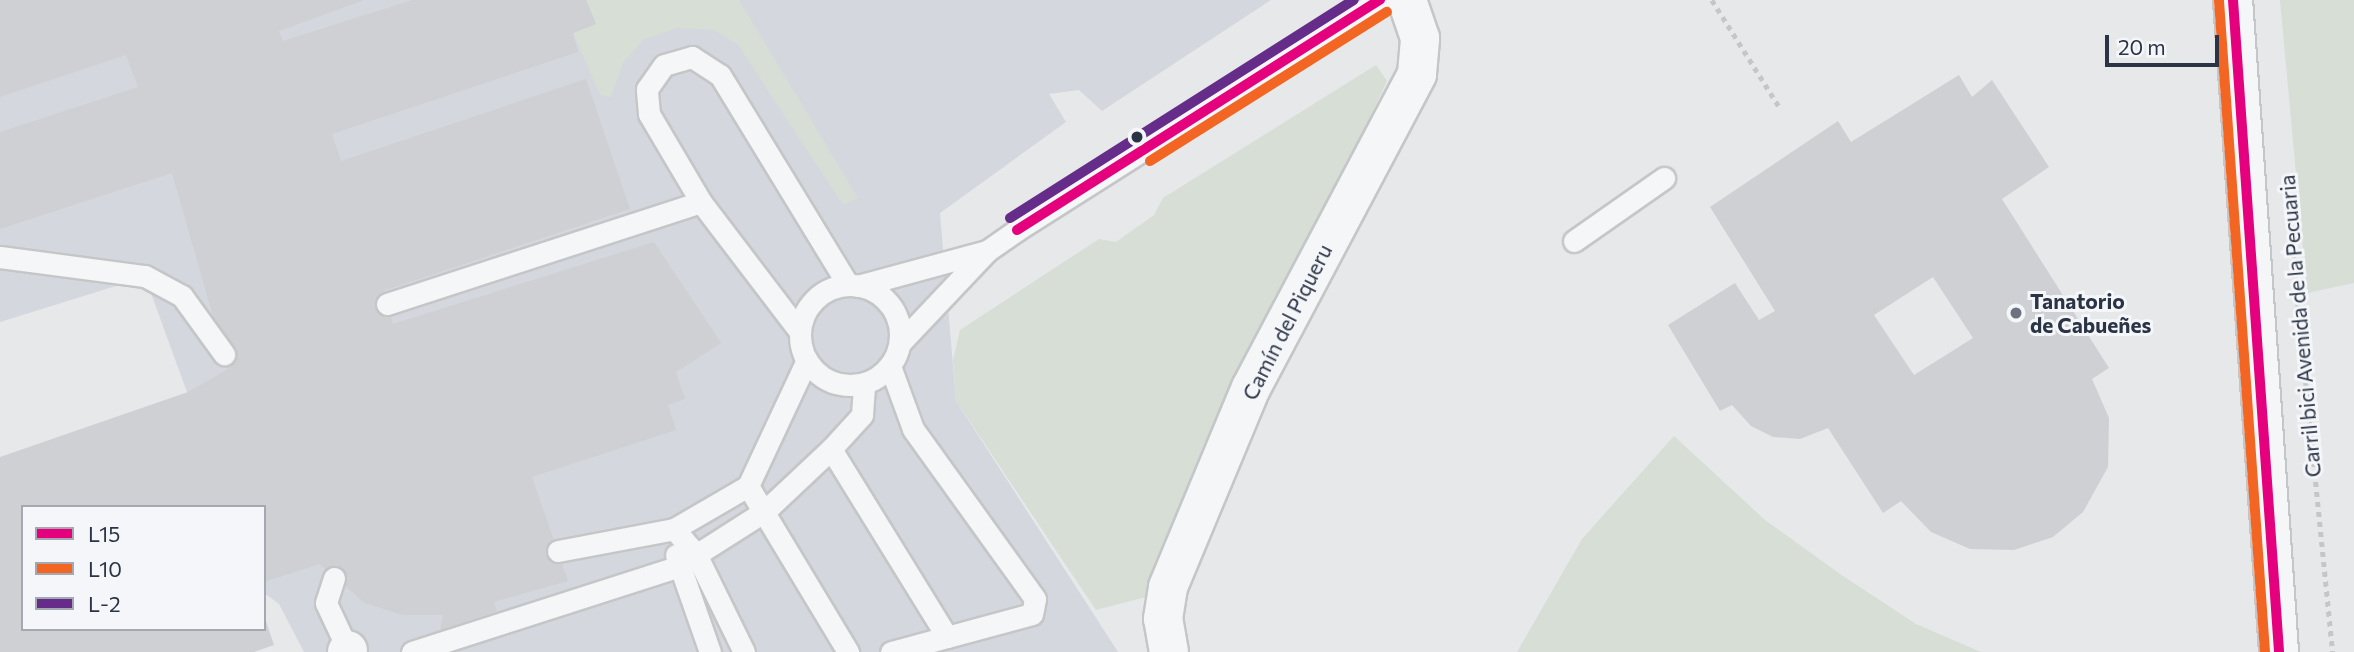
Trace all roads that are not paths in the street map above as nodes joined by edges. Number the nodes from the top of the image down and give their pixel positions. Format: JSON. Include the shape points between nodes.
{"nodes":[{"id":1,"x":1380,"y":0,"type":"edge"},
{"id":2,"x":1407,"y":0,"type":"edge"},
{"id":3,"x":2233,"y":0,"type":"edge"},
{"id":4,"x":1664,"y":178,"type":"dead end"},
{"id":5,"x":701,"y":202,"type":"junction"},
{"id":6,"x":1574,"y":241,"type":"dead end"},
{"id":7,"x":987,"y":251,"type":"junction"},
{"id":8,"x":0,"y":257,"type":"edge"},
{"id":9,"x":853,"y":286,"type":"junction"},
{"id":10,"x":387,"y":303,"type":"dead end"},
{"id":11,"x":800,"y":332,"type":"junction"},
{"id":12,"x":900,"y":343,"type":"junction"},
{"id":13,"x":224,"y":354,"type":"dead end"},
{"id":14,"x":807,"y":360,"type":"junction"},
{"id":15,"x":890,"y":366,"type":"junction"},
{"id":16,"x":864,"y":384,"type":"junction"},
{"id":17,"x":831,"y":449,"type":"junction"},
{"id":18,"x":748,"y":486,"type":"junction"},
{"id":19,"x":765,"y":511,"type":"junction"},
{"id":20,"x":674,"y":529,"type":"junction"},
{"id":21,"x":558,"y":551,"type":"dead end"},
{"id":22,"x":696,"y":554,"type":"junction"},
{"id":23,"x":677,"y":566,"type":"junction"},
{"id":24,"x":334,"y":578,"type":"dead end"},
{"id":25,"x":947,"y":637,"type":"junction"},
{"id":26,"x":348,"y":651,"type":"edge"},
{"id":27,"x":412,"y":652,"type":"edge"},
{"id":28,"x":710,"y":652,"type":"edge"},
{"id":29,"x":744,"y":652,"type":"edge"},
{"id":30,"x":848,"y":652,"type":"edge"},
{"id":31,"x":891,"y":652,"type":"edge"},
{"id":32,"x":1169,"y":652,"type":"edge"},
{"id":33,"x":2278,"y":652,"type":"edge"}],
"edges":[{"from":1,"to":7,"type":"lane"},
{"from":2,"to":32,"type":"street","name":"Camín del Piqueru","via":[[1420,38],[1417,74],[1251,388],[1168,587],[1163,619]]},
{"from":3,"to":33,"type":"street"},
{"from":4,"to":6,"type":"lane"},
{"from":5,"to":9,"type":"lane","via":[[649,114],[647,89],[664,65],[692,57],[720,75]]},
{"from":5,"to":10,"type":"lane"},
{"from":5,"to":11,"type":"lane"},
{"from":7,"to":9,"type":"lane"},
{"from":7,"to":12,"type":"lane"},
{"from":8,"to":13,"type":"lane","via":[[145,276],[182,296]]},
{"from":9,"to":11,"type":"lane","via":[[821,295]]},
{"from":9,"to":12,"type":"lane","via":[[886,300]]},
{"from":11,"to":14,"type":"lane"},
{"from":12,"to":15,"type":"lane"},
{"from":14,"to":16,"type":"lane","via":[[831,382]]},
{"from":14,"to":18,"type":"lane"},
{"from":15,"to":16,"type":"lane"},
{"from":15,"to":25,"type":"lane","via":[[913,429],[1035,599],[1032,614]]},
{"from":16,"to":17,"type":"lane","via":[[862,415]]},
{"from":17,"to":19,"type":"lane"},
{"from":17,"to":25,"type":"lane"},
{"from":18,"to":19,"type":"lane"},
{"from":18,"to":20,"type":"lane"},
{"from":19,"to":22,"type":"lane"},
{"from":19,"to":30,"type":"lane"},
{"from":20,"to":21,"type":"lane"},
{"from":20,"to":22,"type":"lane"},
{"from":20,"to":23,"type":"lane"},
{"from":22,"to":23,"type":"lane"},
{"from":22,"to":29,"type":"lane"},
{"from":23,"to":27,"type":"lane"},
{"from":23,"to":28,"type":"lane"},
{"from":24,"to":26,"type":"lane","via":[[326,603]]},
{"from":25,"to":31,"type":"lane"}]}
